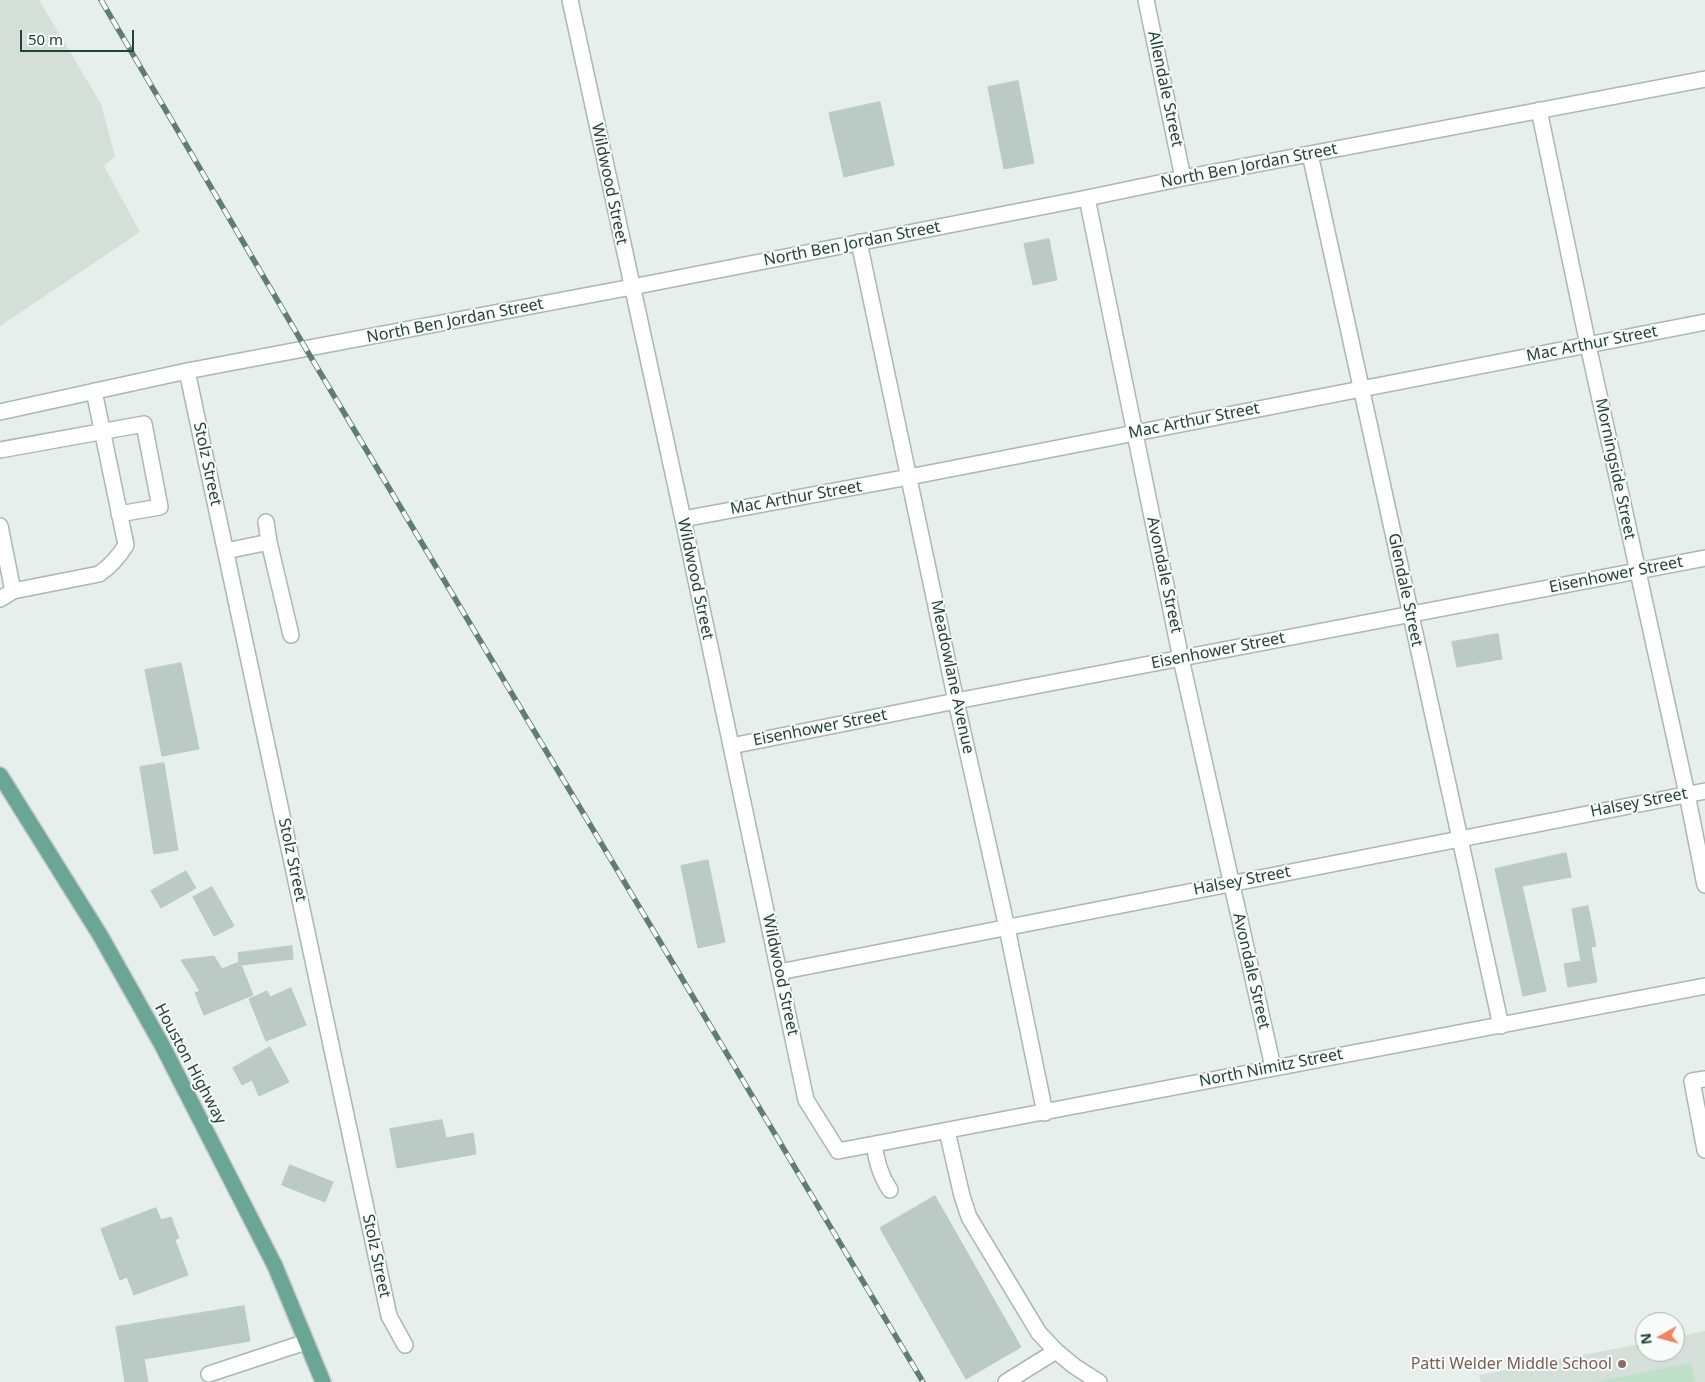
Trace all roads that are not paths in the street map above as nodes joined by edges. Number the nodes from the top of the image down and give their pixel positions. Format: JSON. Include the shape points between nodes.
{"nodes":[{"id":1,"x":570,"y":0,"type":"edge"},
{"id":2,"x":1146,"y":0,"type":"edge"},
{"id":3,"x":1705,"y":79,"type":"edge"},
{"id":4,"x":1539,"y":110,"type":"junction"},
{"id":5,"x":1310,"y":154,"type":"junction"},
{"id":6,"x":1183,"y":178,"type":"junction"},
{"id":7,"x":1087,"y":198,"type":"junction"},
{"id":8,"x":859,"y":242,"type":"junction"},
{"id":9,"x":632,"y":287,"type":"junction"},
{"id":10,"x":1705,"y":322,"type":"edge"},
{"id":11,"x":1588,"y":345,"type":"junction"},
{"id":12,"x":187,"y":371,"type":"junction"},
{"id":13,"x":1361,"y":389,"type":"junction"},
{"id":14,"x":94,"y":391,"type":"junction"},
{"id":15,"x":0,"y":412,"type":"edge"},
{"id":16,"x":102,"y":430,"type":"junction"},
{"id":17,"x":1134,"y":433,"type":"junction"},
{"id":18,"x":0,"y":450,"type":"edge"},
{"id":19,"x":909,"y":477,"type":"junction"},
{"id":20,"x":119,"y":514,"type":"junction"},
{"id":21,"x":683,"y":519,"type":"junction"},
{"id":22,"x":266,"y":522,"type":"dead end"},
{"id":23,"x":0,"y":526,"type":"edge"},
{"id":24,"x":269,"y":542,"type":"junction"},
{"id":25,"x":2,"y":543,"type":"edge"},
{"id":26,"x":226,"y":551,"type":"junction"},
{"id":27,"x":1705,"y":558,"type":"edge"},
{"id":28,"x":4,"y":568,"type":"edge"},
{"id":29,"x":1637,"y":572,"type":"junction"},
{"id":30,"x":6,"y":595,"type":"edge"},
{"id":31,"x":1410,"y":614,"type":"junction"},
{"id":32,"x":290,"y":635,"type":"dead end"},
{"id":33,"x":1181,"y":659,"type":"junction"},
{"id":34,"x":956,"y":701,"type":"junction"},
{"id":35,"x":731,"y":746,"type":"junction"},
{"id":36,"x":0,"y":775,"type":"edge"},
{"id":37,"x":1705,"y":791,"type":"edge"},
{"id":38,"x":1687,"y":794,"type":"junction"},
{"id":39,"x":1461,"y":838,"type":"junction"},
{"id":40,"x":1231,"y":883,"type":"junction"},
{"id":41,"x":1705,"y":885,"type":"edge"},
{"id":42,"x":1007,"y":928,"type":"junction"},
{"id":43,"x":779,"y":972,"type":"junction"},
{"id":44,"x":1705,"y":986,"type":"edge"},
{"id":45,"x":1501,"y":1026,"type":"junction"},
{"id":46,"x":1273,"y":1068,"type":"junction"},
{"id":47,"x":1705,"y":1079,"type":"edge"},
{"id":48,"x":1046,"y":1113,"type":"junction"},
{"id":49,"x":947,"y":1131,"type":"junction"},
{"id":50,"x":874,"y":1145,"type":"junction"},
{"id":51,"x":1705,"y":1150,"type":"edge"},
{"id":52,"x":838,"y":1151,"type":"joint"},
{"id":53,"x":890,"y":1190,"type":"dead end"},
{"id":54,"x":306,"y":1342,"type":"junction"},
{"id":55,"x":405,"y":1346,"type":"dead end"},
{"id":56,"x":1056,"y":1351,"type":"junction"},
{"id":57,"x":209,"y":1374,"type":"dead end"},
{"id":58,"x":1090,"y":1380,"type":"edge"},
{"id":59,"x":323,"y":1382,"type":"edge"},
{"id":60,"x":1006,"y":1382,"type":"edge"}],
"edges":[{"from":1,"to":9,"type":"street","name":"Wildwood Street"},
{"from":2,"to":6,"type":"street","name":"Allendale Street"},
{"from":3,"to":4,"type":"street","name":"North Ben Jordan Street"},
{"from":4,"to":5,"type":"street","name":"North Ben Jordan Street"},
{"from":4,"to":11,"type":"street","name":"Morningside Street"},
{"from":5,"to":6,"type":"street","name":"North Ben Jordan Street"},
{"from":5,"to":13,"type":"street","name":"Glendale Street"},
{"from":6,"to":7,"type":"street","name":"North Ben Jordan Street"},
{"from":7,"to":8,"type":"street","name":"North Ben Jordan Street"},
{"from":7,"to":17,"type":"street","name":"Avondale Street"},
{"from":8,"to":9,"type":"street","name":"North Ben Jordan Street"},
{"from":8,"to":19,"type":"street","name":"Meadowlane Avenue"},
{"from":9,"to":12,"type":"street","name":"North Ben Jordan Street"},
{"from":9,"to":21,"type":"street","name":"Wildwood Street"},
{"from":10,"to":11,"type":"street","name":"Mac Arthur Street"},
{"from":11,"to":13,"type":"street","name":"Mac Arthur Street"},
{"from":11,"to":29,"type":"street","name":"Morningside Street"},
{"from":12,"to":14,"type":"street","name":"North Ben Jordan Street"},
{"from":12,"to":26,"type":"street","name":"Stolz Street"},
{"from":13,"to":17,"type":"street","name":"Mac Arthur Street"},
{"from":13,"to":31,"type":"street","name":"Glendale Street"},
{"from":14,"to":15,"type":"street","name":"North Ben Jordan Street"},
{"from":14,"to":16,"type":"street"},
{"from":16,"to":18,"type":"street"},
{"from":16,"to":20,"type":"street"},
{"from":16,"to":20,"type":"street","via":[[144,424],[160,507]]},
{"from":17,"to":19,"type":"street","name":"Mac Arthur Street"},
{"from":17,"to":33,"type":"street","name":"Avondale Street"},
{"from":19,"to":21,"type":"street","name":"Mac Arthur Street"},
{"from":19,"to":34,"type":"street","name":"Meadowlane Avenue"},
{"from":20,"to":30,"type":"street","via":[[126,545],[110,568],[99,574]]},
{"from":21,"to":35,"type":"street","name":"Wildwood Street"},
{"from":22,"to":24,"type":"street"},
{"from":23,"to":25,"type":"street"},
{"from":24,"to":26,"type":"street"},
{"from":24,"to":32,"type":"street"},
{"from":25,"to":28,"type":"street"},
{"from":26,"to":55,"type":"street","name":"Stolz Street","via":[[389,1316]]},
{"from":27,"to":29,"type":"street","name":"Eisenhower Street"},
{"from":28,"to":30,"type":"street"},
{"from":29,"to":31,"type":"street","name":"Eisenhower Street"},
{"from":29,"to":38,"type":"street","name":"Morningside Street"},
{"from":31,"to":33,"type":"street","name":"Eisenhower Street"},
{"from":31,"to":39,"type":"street","name":"Glendale Street"},
{"from":33,"to":34,"type":"street","name":"Eisenhower Street"},
{"from":33,"to":40,"type":"street","name":"Avondale Street"},
{"from":34,"to":35,"type":"street","name":"Eisenhower Street"},
{"from":34,"to":42,"type":"street","name":"Meadowlane Avenue"},
{"from":35,"to":43,"type":"street","name":"Wildwood Street"},
{"from":36,"to":54,"type":"main road","name":"Houston Highway","via":[[100,936],[162,1045],[275,1266]]},
{"from":37,"to":38,"type":"street","name":"Halsey Street"},
{"from":38,"to":39,"type":"street","name":"Halsey Street"},
{"from":38,"to":41,"type":"street","name":"Morningside Street"},
{"from":39,"to":40,"type":"street","name":"Halsey Street"},
{"from":39,"to":45,"type":"street","name":"Glendale Street"},
{"from":40,"to":42,"type":"street","name":"Halsey Street"},
{"from":40,"to":46,"type":"street","name":"Avondale Street"},
{"from":42,"to":43,"type":"street","name":"Halsey Street"},
{"from":42,"to":48,"type":"street","name":"Meadowlane Avenue"},
{"from":43,"to":52,"type":"street","name":"Wildwood Street","via":[[806,1100]]},
{"from":44,"to":45,"type":"street","name":"North Nimitz Street"},
{"from":45,"to":46,"type":"street","name":"North Nimitz Street"},
{"from":46,"to":48,"type":"street","name":"North Nimitz Street"},
{"from":47,"to":51,"type":"street","via":[[1692,1081]]},
{"from":48,"to":49,"type":"street","name":"North Nimitz Street"},
{"from":49,"to":50,"type":"street","name":"North Nimitz Street"},
{"from":49,"to":56,"type":"street","via":[[969,1217],[1039,1333]]},
{"from":50,"to":52,"type":"street","name":"North Nimitz Street"},
{"from":50,"to":53,"type":"street","via":[[878,1167]]},
{"from":54,"to":57,"type":"street"},
{"from":54,"to":59,"type":"main road","name":"Houston Highway"},
{"from":56,"to":58,"type":"street"},
{"from":56,"to":60,"type":"street"}]}
